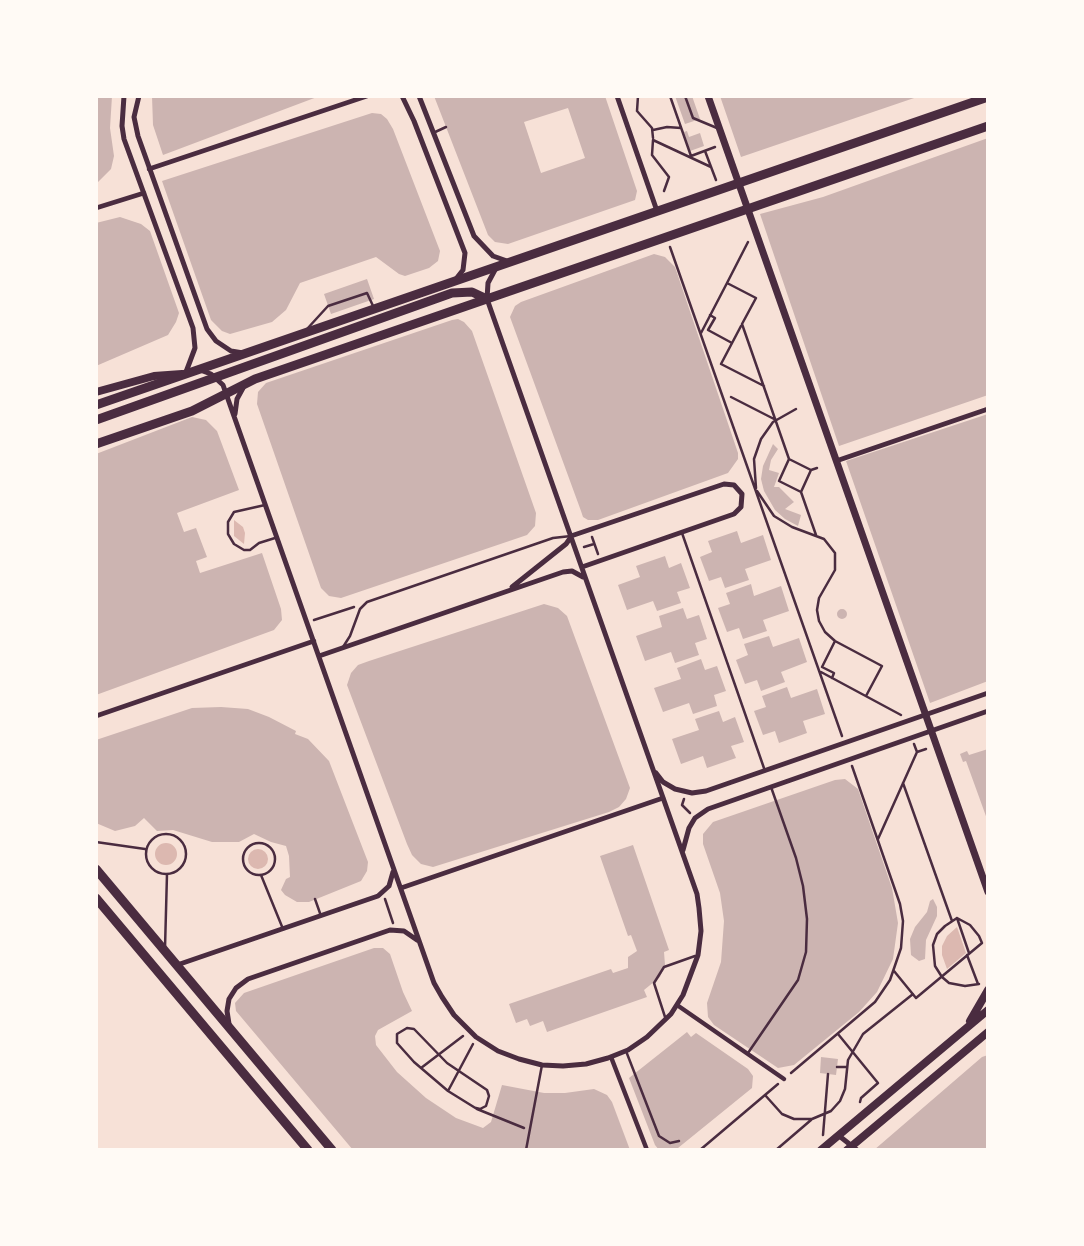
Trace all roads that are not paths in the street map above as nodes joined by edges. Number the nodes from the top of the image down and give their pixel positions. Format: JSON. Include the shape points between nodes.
{"nodes":[{"id":1,"x":124,"y":96,"type":"edge"},
{"id":2,"x":139,"y":96,"type":"edge"},
{"id":3,"x":367,"y":96,"type":"edge"},
{"id":4,"x":402,"y":96,"type":"edge"},
{"id":5,"x":419,"y":96,"type":"edge"},
{"id":6,"x":617,"y":96,"type":"edge"},
{"id":7,"x":685,"y":96,"type":"edge"},
{"id":8,"x":708,"y":96,"type":"edge"},
{"id":9,"x":988,"y":97,"type":"edge"},
{"id":10,"x":988,"y":126,"type":"edge"},
{"id":11,"x":446,"y":127,"type":"dead end"},
{"id":12,"x":720,"y":129,"type":"junction"},
{"id":13,"x":433,"y":132,"type":"junction"},
{"id":14,"x":149,"y":169,"type":"junction"},
{"id":15,"x":738,"y":183,"type":"junction"},
{"id":16,"x":144,"y":193,"type":"junction"},
{"id":17,"x":96,"y":208,"type":"edge"},
{"id":18,"x":748,"y":209,"type":"junction"},
{"id":19,"x":657,"y":211,"type":"junction"},
{"id":20,"x":516,"y":260,"type":"junction"},
{"id":21,"x":498,"y":266,"type":"junction"},
{"id":22,"x":453,"y":281,"type":"junction"},
{"id":23,"x":487,"y":299,"type":"junction"},
{"id":24,"x":374,"y":309,"type":"junction"},
{"id":25,"x":303,"y":334,"type":"junction"},
{"id":26,"x":247,"y":353,"type":"junction"},
{"id":27,"x":198,"y":370,"type":"junction"},
{"id":28,"x":184,"y":374,"type":"junction"},
{"id":29,"x":255,"y":379,"type":"junction"},
{"id":30,"x":96,"y":392,"type":"edge"},
{"id":31,"x":227,"y":394,"type":"junction"},
{"id":32,"x":96,"y":405,"type":"edge"},
{"id":33,"x":988,"y":409,"type":"edge"},
{"id":34,"x":96,"y":419,"type":"edge"},
{"id":35,"x":236,"y":421,"type":"junction"},
{"id":36,"x":96,"y":444,"type":"edge"},
{"id":37,"x":836,"y":461,"type":"junction"},
{"id":38,"x":266,"y":506,"type":"junction"},
{"id":39,"x":681,"y":532,"type":"junction"},
{"id":40,"x":277,"y":536,"type":"junction"},
{"id":41,"x":571,"y":536,"type":"junction"},
{"id":42,"x":582,"y":567,"type":"junction"},
{"id":43,"x":587,"y":581,"type":"junction"},
{"id":44,"x":507,"y":591,"type":"junction"},
{"id":45,"x":314,"y":641,"type":"junction"},
{"id":46,"x":341,"y":648,"type":"junction"},
{"id":47,"x":319,"y":656,"type":"junction"},
{"id":48,"x":988,"y":693,"type":"edge"},
{"id":49,"x":988,"y":711,"type":"edge"},
{"id":50,"x":925,"y":715,"type":"junction"},
{"id":51,"x":96,"y":716,"type":"edge"},
{"id":52,"x":931,"y":731,"type":"junction"},
{"id":53,"x":651,"y":764,"type":"junction"},
{"id":54,"x":765,"y":771,"type":"junction"},
{"id":55,"x":720,"y":786,"type":"junction"},
{"id":56,"x":771,"y":787,"type":"junction"},
{"id":57,"x":663,"y":798,"type":"junction"},
{"id":58,"x":726,"y":802,"type":"junction"},
{"id":59,"x":96,"y":842,"type":"edge"},
{"id":60,"x":146,"y":849,"type":"junction"},
{"id":61,"x":686,"y":863,"type":"junction"},
{"id":62,"x":392,"y":864,"type":"junction"},
{"id":63,"x":96,"y":869,"type":"edge"},
{"id":64,"x":167,"y":874,"type":"junction"},
{"id":65,"x":261,"y":875,"type":"junction"},
{"id":66,"x":401,"y":888,"type":"junction"},
{"id":67,"x":988,"y":892,"type":"edge"},
{"id":68,"x":96,"y":898,"type":"edge"},
{"id":69,"x":315,"y":899,"type":"dead end"},
{"id":70,"x":321,"y":915,"type":"junction"},
{"id":71,"x":283,"y":929,"type":"junction"},
{"id":72,"x":421,"y":946,"type":"junction"},
{"id":73,"x":165,"y":951,"type":"junction"},
{"id":74,"x":698,"y":955,"type":"junction"},
{"id":75,"x":177,"y":965,"type":"junction"},
{"id":76,"x":988,"y":990,"type":"edge"},
{"id":77,"x":677,"y":1005,"type":"junction"},
{"id":78,"x":988,"y":1010,"type":"edge"},
{"id":79,"x":666,"y":1020,"type":"junction"},
{"id":80,"x":235,"y":1034,"type":"junction"},
{"id":81,"x":988,"y":1034,"type":"edge"},
{"id":82,"x":953,"y":1038,"type":"junction"},
{"id":83,"x":626,"y":1051,"type":"junction"},
{"id":84,"x":748,"y":1053,"type":"junction"},
{"id":85,"x":611,"y":1057,"type":"junction"},
{"id":86,"x":542,"y":1065,"type":"junction"},
{"id":87,"x":785,"y":1079,"type":"road end"},
{"id":88,"x":838,"y":1135,"type":"junction"},
{"id":89,"x":679,"y":1140,"type":"dead end"},
{"id":90,"x":852,"y":1148,"type":"edge"},
{"id":91,"x":821,"y":1149,"type":"edge"},
{"id":92,"x":308,"y":1150,"type":"edge"},
{"id":93,"x":332,"y":1150,"type":"edge"},
{"id":94,"x":526,"y":1150,"type":"edge"},
{"id":95,"x":647,"y":1150,"type":"edge"}],
"edges":[{"from":1,"to":16,"type":"street","via":[[124,139]]},
{"from":2,"to":14,"type":"street","via":[[134,117]]},
{"from":3,"to":14,"type":"street"},
{"from":4,"to":22,"type":"street","via":[[465,253],[463,270]]},
{"from":5,"to":13,"type":"street"},
{"from":6,"to":19,"type":"street"},
{"from":7,"to":12,"type":"lane","via":[[693,118]]},
{"from":8,"to":12,"type":"street"},
{"from":9,"to":15,"type":"main road"},
{"from":10,"to":18,"type":"main road"},
{"from":11,"to":13,"type":"lane"},
{"from":12,"to":15,"type":"street"},
{"from":13,"to":20,"type":"street","via":[[474,236],[493,256]]},
{"from":14,"to":26,"type":"street","via":[[207,329],[231,351]]},
{"from":15,"to":18,"type":"street"},
{"from":15,"to":19,"type":"main road"},
{"from":16,"to":17,"type":"street"},
{"from":16,"to":28,"type":"street","via":[[196,342]]},
{"from":18,"to":23,"type":"main road"},
{"from":18,"to":37,"type":"street"},
{"from":19,"to":20,"type":"main road"},
{"from":20,"to":21,"type":"main road"},
{"from":21,"to":22,"type":"main road"},
{"from":21,"to":23,"type":"street","via":[[488,283]]},
{"from":22,"to":24,"type":"main road"},
{"from":23,"to":29,"type":"main road"},
{"from":23,"to":34,"type":"main road","via":[[469,292],[450,294]]},
{"from":23,"to":41,"type":"street"},
{"from":24,"to":25,"type":"main road"},
{"from":24,"to":25,"type":"lane","via":[[367,293],[328,306]]},
{"from":25,"to":26,"type":"main road"},
{"from":26,"to":27,"type":"main road"},
{"from":27,"to":28,"type":"main road"},
{"from":27,"to":31,"type":"street","via":[[216,377]]},
{"from":28,"to":30,"type":"main road"},
{"from":28,"to":32,"type":"main road"},
{"from":29,"to":31,"type":"main road"},
{"from":29,"to":35,"type":"street","via":[[239,394]]},
{"from":31,"to":35,"type":"street"},
{"from":31,"to":36,"type":"main road"},
{"from":33,"to":37,"type":"street"},
{"from":35,"to":38,"type":"street"},
{"from":37,"to":50,"type":"street"},
{"from":38,"to":40,"type":"street"},
{"from":38,"to":40,"type":"lane","via":[[234,512],[228,534],[244,551]]},
{"from":39,"to":41,"type":"street","via":[[737,513],[743,502],[740,490],[724,484]]},
{"from":39,"to":42,"type":"street"},
{"from":39,"to":54,"type":"lane"},
{"from":40,"to":45,"type":"street"},
{"from":41,"to":42,"type":"street"},
{"from":41,"to":44,"type":"street"},
{"from":41,"to":46,"type":"lane","via":[[553,538],[367,602]]},
{"from":42,"to":43,"type":"street"},
{"from":43,"to":44,"type":"street","via":[[579,573],[566,571]]},
{"from":43,"to":53,"type":"street"},
{"from":44,"to":46,"type":"street"},
{"from":45,"to":47,"type":"street"},
{"from":45,"to":51,"type":"street"},
{"from":46,"to":47,"type":"street"},
{"from":47,"to":62,"type":"street"},
{"from":48,"to":50,"type":"street"},
{"from":49,"to":52,"type":"street"},
{"from":50,"to":52,"type":"street"},
{"from":50,"to":54,"type":"street"},
{"from":52,"to":56,"type":"street"},
{"from":52,"to":67,"type":"street"},
{"from":53,"to":55,"type":"street","via":[[663,782],[685,792],[700,793]]},
{"from":53,"to":57,"type":"street"},
{"from":54,"to":55,"type":"street"},
{"from":55,"to":58,"type":"street","via":[[716,797]]},
{"from":56,"to":58,"type":"street"},
{"from":56,"to":84,"type":"lane","via":[[803,886],[806,952],[798,981]]},
{"from":57,"to":61,"type":"street"},
{"from":57,"to":66,"type":"street"},
{"from":58,"to":61,"type":"street","via":[[695,818],[685,839]]},
{"from":59,"to":60,"type":"lane"},
{"from":60,"to":64,"type":"lane","via":[[150,866]]},
{"from":60,"to":64,"type":"lane","via":[[161,835],[181,841],[185,861]]},
{"from":61,"to":74,"type":"street","via":[[699,908]]},
{"from":62,"to":66,"type":"street"},
{"from":62,"to":70,"type":"street","via":[[392,877],[383,892]]},
{"from":63,"to":73,"type":"main road"},
{"from":64,"to":73,"type":"lane"},
{"from":65,"to":65,"type":"lane","via":[[249,871],[243,860],[247,848],[257,843],[268,846],[275,857],[271,869]]},
{"from":65,"to":71,"type":"lane"},
{"from":66,"to":72,"type":"street"},
{"from":68,"to":92,"type":"main road"},
{"from":69,"to":70,"type":"lane"},
{"from":70,"to":71,"type":"street"},
{"from":71,"to":75,"type":"street"},
{"from":72,"to":80,"type":"street","via":[[412,935],[396,929],[242,982],[228,1005],[228,1020]]},
{"from":72,"to":86,"type":"street","via":[[442,997],[469,1031],[508,1055]]},
{"from":73,"to":75,"type":"main road"},
{"from":74,"to":77,"type":"street"},
{"from":74,"to":79,"type":"lane","via":[[661,969],[654,983]]},
{"from":75,"to":80,"type":"main road"},
{"from":76,"to":82,"type":"main road","via":[[975,1014]]},
{"from":77,"to":79,"type":"street"},
{"from":77,"to":84,"type":"street"},
{"from":78,"to":82,"type":"main road"},
{"from":79,"to":83,"type":"street"},
{"from":80,"to":93,"type":"main road"},
{"from":81,"to":90,"type":"main road"},
{"from":82,"to":88,"type":"main road"},
{"from":83,"to":85,"type":"street"},
{"from":83,"to":89,"type":"lane","via":[[659,1136],[670,1143]]},
{"from":84,"to":87,"type":"street"},
{"from":85,"to":86,"type":"street","via":[[575,1066]]},
{"from":85,"to":95,"type":"street"},
{"from":86,"to":94,"type":"lane"},
{"from":88,"to":90,"type":"street"},
{"from":88,"to":91,"type":"main road"}]}
